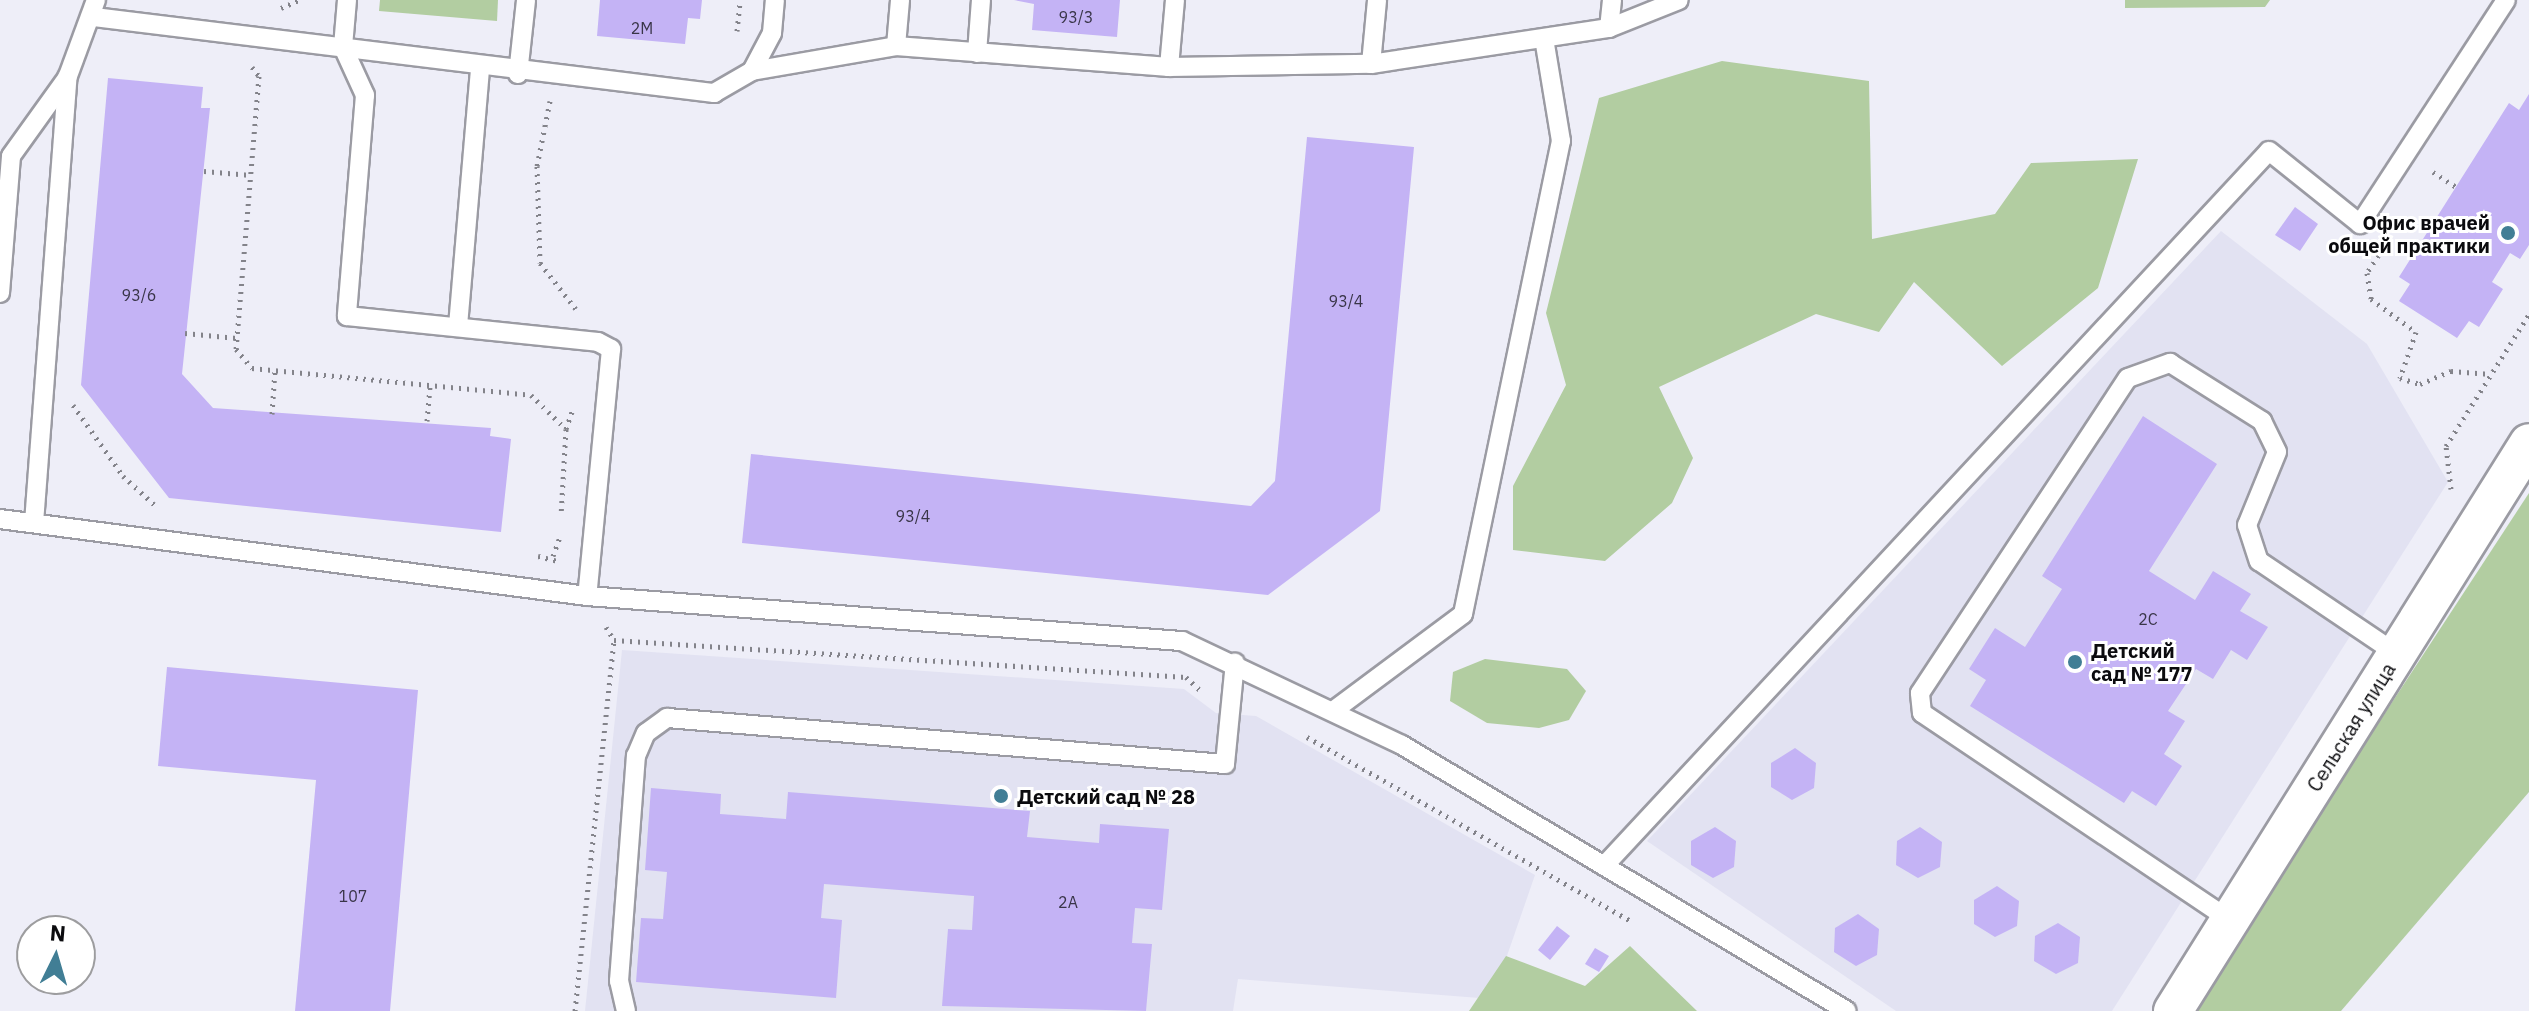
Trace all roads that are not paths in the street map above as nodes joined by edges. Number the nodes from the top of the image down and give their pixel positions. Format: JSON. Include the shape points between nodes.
{"nodes":[{"id":1,"x":347,"y":0,"type":"edge"},
{"id":2,"x":526,"y":0,"type":"edge"},
{"id":3,"x":775,"y":0,"type":"edge"},
{"id":4,"x":900,"y":0,"type":"edge"},
{"id":5,"x":981,"y":0,"type":"edge"},
{"id":6,"x":1175,"y":0,"type":"edge"},
{"id":7,"x":1377,"y":0,"type":"edge"},
{"id":8,"x":1612,"y":0,"type":"edge"},
{"id":9,"x":1679,"y":0,"type":"edge"},
{"id":10,"x":2506,"y":0,"type":"edge"},
{"id":11,"x":95,"y":9,"type":"edge"},
{"id":12,"x":1609,"y":28,"type":"junction"},
{"id":13,"x":1544,"y":38,"type":"junction"},
{"id":14,"x":896,"y":46,"type":"junction"},
{"id":15,"x":343,"y":47,"type":"junction"},
{"id":16,"x":977,"y":53,"type":"junction"},
{"id":17,"x":1371,"y":64,"type":"junction"},
{"id":18,"x":1169,"y":67,"type":"junction"},
{"id":19,"x":480,"y":68,"type":"junction"},
{"id":20,"x":752,"y":71,"type":"junction"},
{"id":21,"x":518,"y":74,"type":"junction"},
{"id":22,"x":68,"y":76,"type":"junction"},
{"id":23,"x":0,"y":293,"type":"edge"},
{"id":24,"x":458,"y":326,"type":"junction"},
{"id":25,"x":2529,"y":443,"type":"edge"},
{"id":26,"x":0,"y":519,"type":"edge"},
{"id":27,"x":34,"y":523,"type":"junction"},
{"id":28,"x":587,"y":596,"type":"junction"},
{"id":29,"x":2397,"y":654,"type":"junction"},
{"id":30,"x":1235,"y":662,"type":"junction"},
{"id":31,"x":1333,"y":711,"type":"junction"},
{"id":32,"x":1604,"y":866,"type":"junction"},
{"id":33,"x":2230,"y":920,"type":"junction"},
{"id":34,"x":626,"y":1011,"type":"edge"},
{"id":35,"x":1847,"y":1011,"type":"edge"},
{"id":36,"x":2173,"y":1011,"type":"edge"}],
"edges":[{"from":1,"to":15,"type":"lane"},
{"from":2,"to":21,"type":"lane"},
{"from":3,"to":20,"type":"lane","via":[[772,33]]},
{"from":4,"to":14,"type":"lane"},
{"from":5,"to":16,"type":"lane"},
{"from":6,"to":18,"type":"lane"},
{"from":7,"to":17,"type":"lane"},
{"from":8,"to":12,"type":"lane"},
{"from":9,"to":12,"type":"lane"},
{"from":10,"to":32,"type":"lane","via":[[2360,224],[2269,151]]},
{"from":11,"to":15,"type":"lane"},
{"from":11,"to":22,"type":"lane"},
{"from":12,"to":13,"type":"lane"},
{"from":13,"to":17,"type":"lane"},
{"from":13,"to":31,"type":"lane","via":[[1561,141],[1463,614]]},
{"from":14,"to":16,"type":"lane"},
{"from":14,"to":20,"type":"lane"},
{"from":15,"to":19,"type":"lane"},
{"from":15,"to":24,"type":"lane","via":[[365,95],[347,316]]},
{"from":16,"to":18,"type":"lane"},
{"from":17,"to":18,"type":"lane"},
{"from":19,"to":21,"type":"lane"},
{"from":19,"to":24,"type":"lane"},
{"from":20,"to":21,"type":"lane","via":[[714,93]]},
{"from":22,"to":23,"type":"lane","via":[[11,156]]},
{"from":22,"to":27,"type":"lane"},
{"from":24,"to":28,"type":"lane","via":[[598,342],[611,349]]},
{"from":25,"to":29,"type":"street","name":"Сельская улица"},
{"from":26,"to":27,"type":"lane"},
{"from":27,"to":28,"type":"lane"},
{"from":28,"to":30,"type":"lane","via":[[1182,641]]},
{"from":29,"to":33,"type":"street","name":"Сельская улица"},
{"from":29,"to":33,"type":"lane","via":[[2259,561],[2247,525],[2277,452],[2262,421],[2170,363],[2128,378],[1920,693],[1922,713]]},
{"from":30,"to":31,"type":"lane"},
{"from":30,"to":34,"type":"lane","via":[[1225,764],[667,718],[646,733],[636,756],[619,981]]},
{"from":31,"to":32,"type":"lane"},
{"from":32,"to":35,"type":"lane"},
{"from":33,"to":36,"type":"street","name":"Сельская улица"}]}
